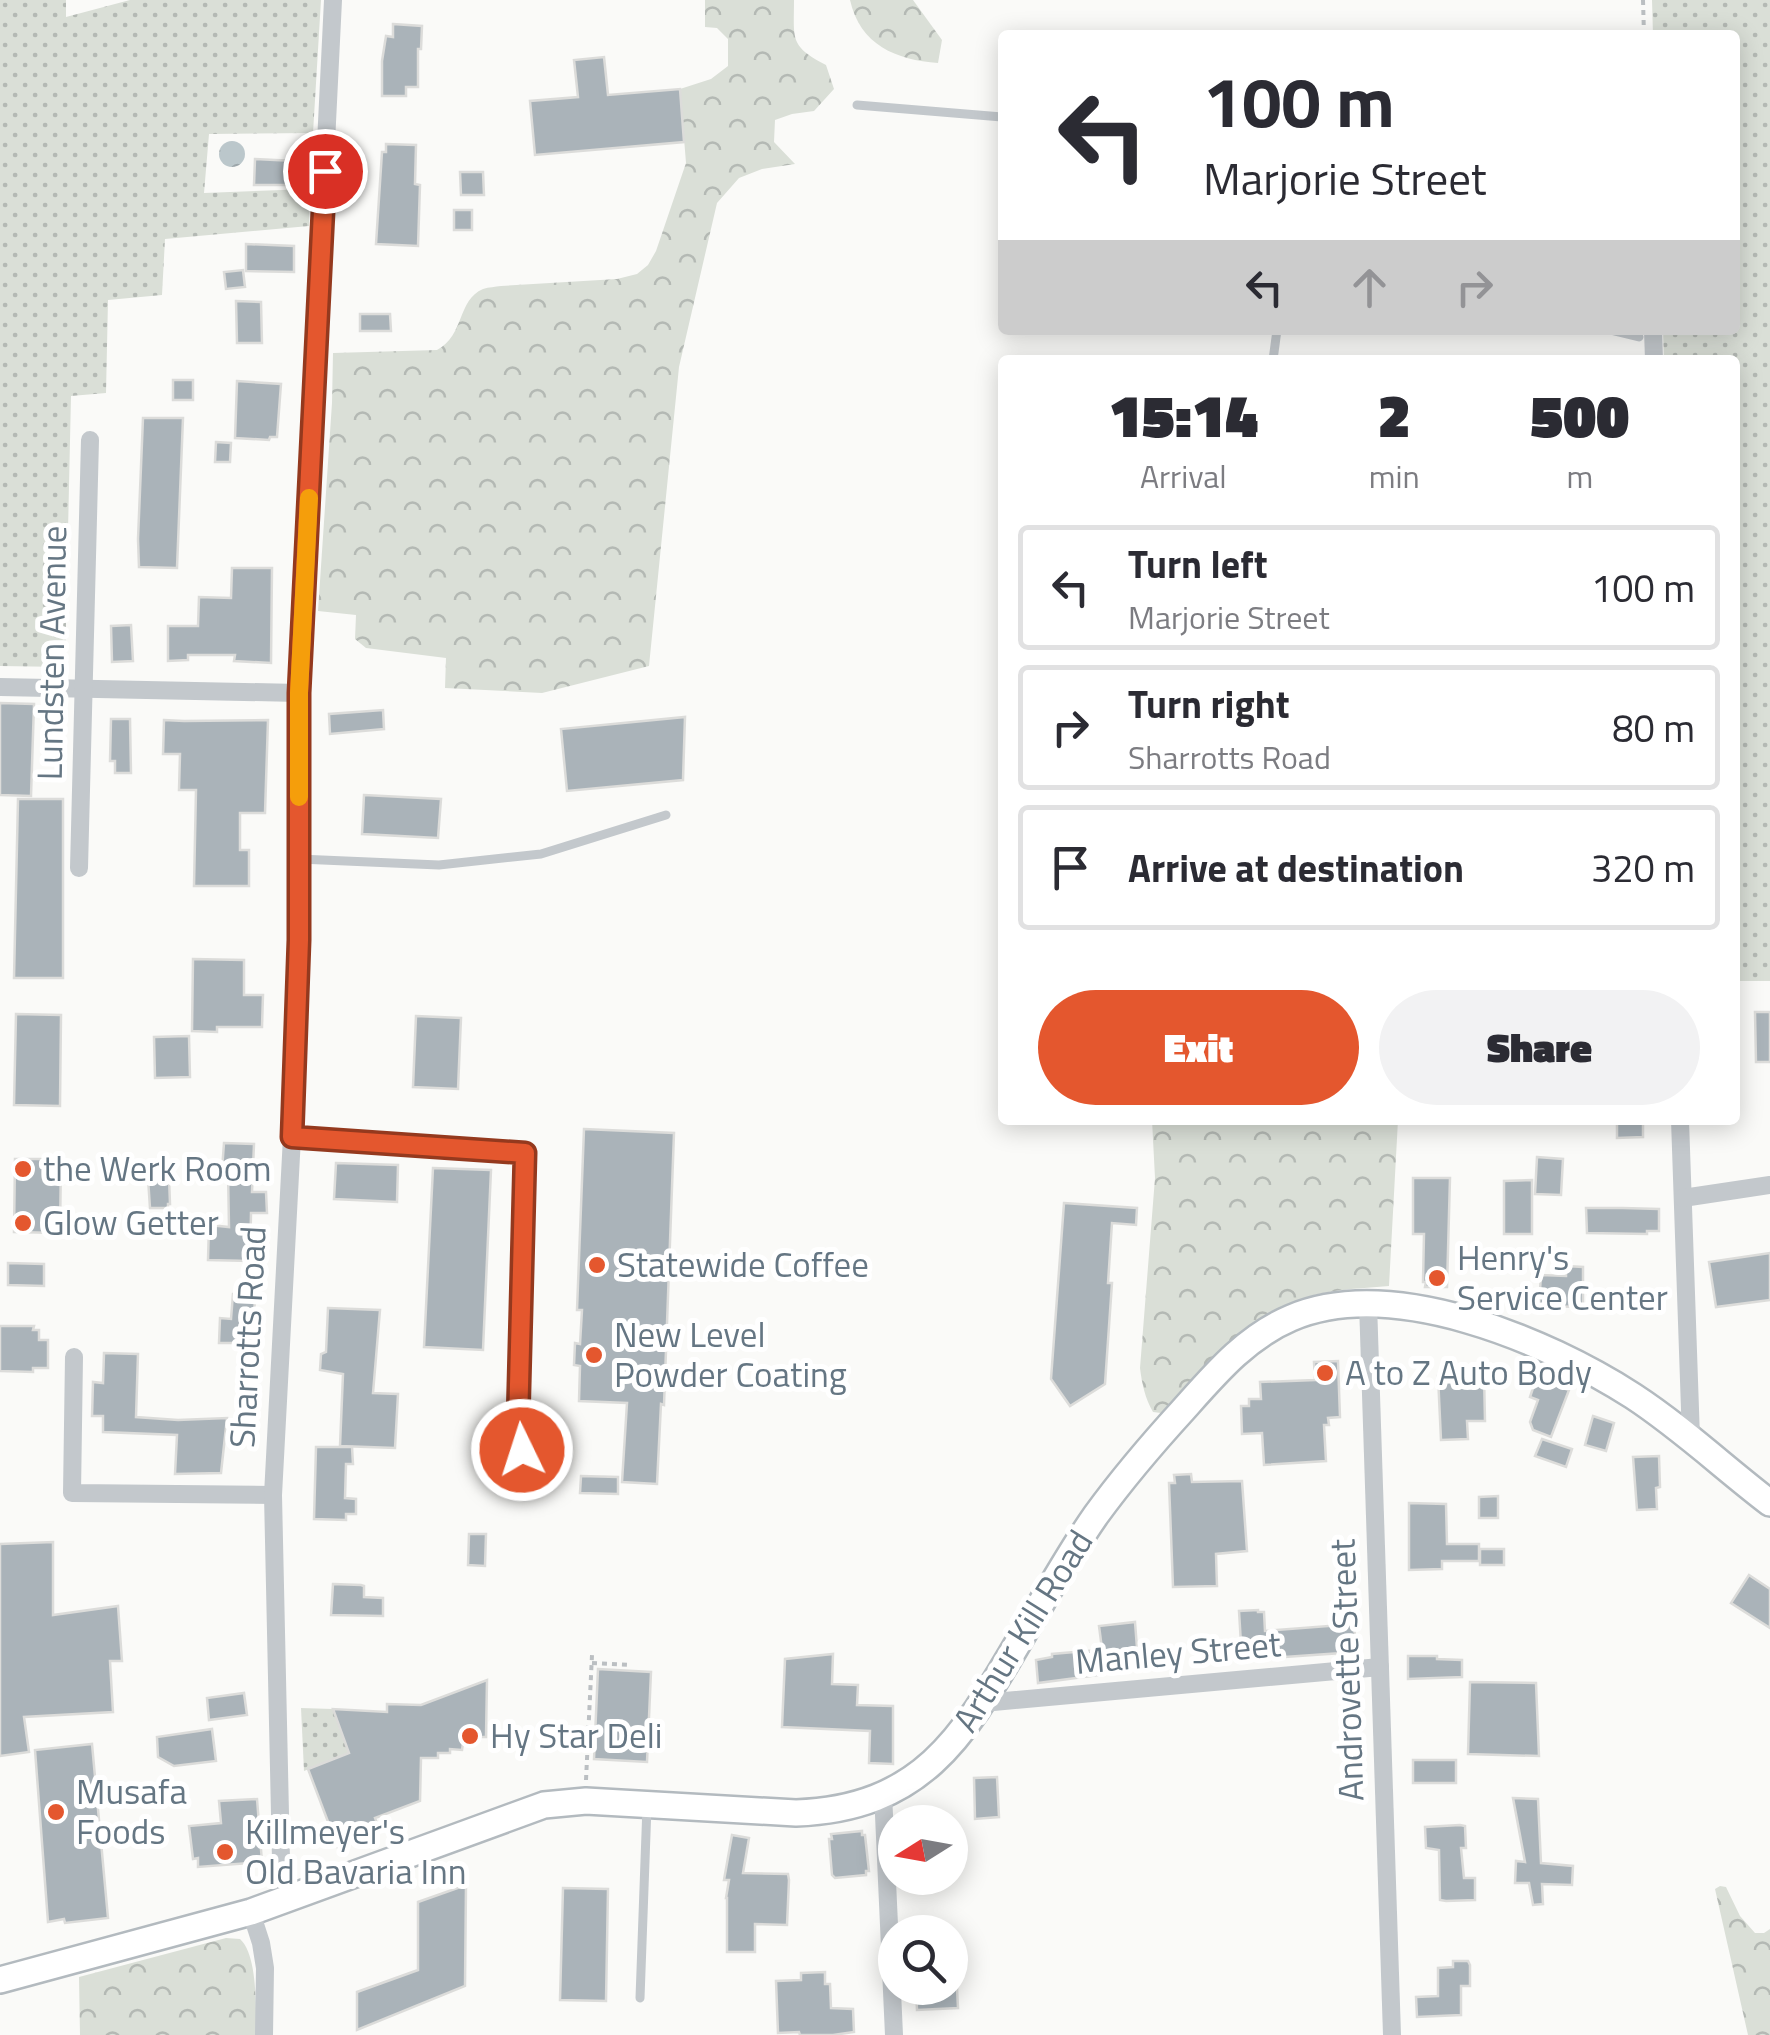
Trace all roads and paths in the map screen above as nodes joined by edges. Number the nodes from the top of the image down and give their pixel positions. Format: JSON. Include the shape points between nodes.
{"nodes":[{"id":1,"x":333,"y":0,"type":"edge"},
{"id":2,"x":1644,"y":0,"type":"edge"},
{"id":3,"x":1644,"y":30,"type":"edge"},
{"id":4,"x":857,"y":104,"type":"dead end"},
{"id":5,"x":998,"y":116,"type":"edge"},
{"id":6,"x":90,"y":440,"type":"dead end"},
{"id":7,"x":0,"y":687,"type":"edge"},
{"id":8,"x":82,"y":689,"type":"junction"},
{"id":9,"x":299,"y":693,"type":"junction"},
{"id":10,"x":666,"y":815,"type":"dead end"},
{"id":11,"x":299,"y":859,"type":"junction"},
{"id":12,"x":79,"y":868,"type":"dead end"},
{"id":13,"x":1680,"y":1125,"type":"edge"},
{"id":14,"x":292,"y":1137,"type":"junction"},
{"id":15,"x":1770,"y":1185,"type":"edge"},
{"id":16,"x":1683,"y":1198,"type":"junction"},
{"id":17,"x":1368,"y":1302,"type":"junction"},
{"id":18,"x":74,"y":1357,"type":"dead end"},
{"id":19,"x":1692,"y":1438,"type":"junction"},
{"id":20,"x":522,"y":1450,"type":"dead end"},
{"id":21,"x":273,"y":1495,"type":"junction"},
{"id":22,"x":1770,"y":1503,"type":"edge"},
{"id":23,"x":592,"y":1655,"type":"dead end"},
{"id":24,"x":592,"y":1664,"type":"junction"},
{"id":25,"x":630,"y":1665,"type":"dead end"},
{"id":26,"x":1380,"y":1668,"type":"junction"},
{"id":27,"x":982,"y":1702,"type":"junction"},
{"id":28,"x":586,"y":1780,"type":"dead end"},
{"id":29,"x":883,"y":1794,"type":"junction"},
{"id":30,"x":647,"y":1804,"type":"junction"},
{"id":31,"x":286,"y":1899,"type":"junction"},
{"id":32,"x":251,"y":1912,"type":"junction"},
{"id":33,"x":0,"y":1980,"type":"edge"},
{"id":34,"x":640,"y":1998,"type":"dead end"},
{"id":35,"x":264,"y":2035,"type":"edge"},
{"id":36,"x":894,"y":2035,"type":"edge"},
{"id":37,"x":1392,"y":2035,"type":"edge"}],
"edges":[{"from":1,"to":9,"type":"street","name":"Sharrotts Road"},
{"from":2,"to":3,"type":"path"},
{"from":4,"to":5,"type":"lane"},
{"from":6,"to":8,"type":"street","name":"Lundsten Avenue"},
{"from":7,"to":8,"type":"street"},
{"from":8,"to":9,"type":"street"},
{"from":8,"to":12,"type":"street","name":"Lundsten Avenue"},
{"from":9,"to":11,"type":"street","name":"Sharrotts Road"},
{"from":10,"to":11,"type":"lane","via":[[541,854],[439,865]]},
{"from":11,"to":14,"type":"street","name":"Sharrotts Road"},
{"from":13,"to":16,"type":"street"},
{"from":14,"to":20,"type":"street","via":[[525,1153]]},
{"from":14,"to":21,"type":"street","name":"Sharrotts Road"},
{"from":15,"to":16,"type":"street"},
{"from":16,"to":19,"type":"street"},
{"from":17,"to":19,"type":"street","name":"Arthur Kill Road","via":[[1479,1323],[1532,1345],[1632,1396]]},
{"from":17,"to":26,"type":"street","name":"Androvette Street"},
{"from":17,"to":27,"type":"street","name":"Arthur Kill Road","via":[[1293,1317],[1264,1331],[1223,1366],[1095,1517]]},
{"from":18,"to":21,"type":"street","via":[[72,1493]]},
{"from":19,"to":22,"type":"street","name":"Arthur Kill Road"},
{"from":21,"to":31,"type":"street","name":"Sharrotts Road"},
{"from":23,"to":24,"type":"path"},
{"from":24,"to":25,"type":"path"},
{"from":24,"to":28,"type":"path"},
{"from":26,"to":27,"type":"street","name":"Manley Street"},
{"from":26,"to":37,"type":"street","name":"Androvette Street"},
{"from":27,"to":29,"type":"street","name":"Arthur Kill Road","via":[[940,1758]]},
{"from":29,"to":30,"type":"street","name":"Arthur Kill Road","via":[[823,1812]]},
{"from":29,"to":36,"type":"street"},
{"from":30,"to":31,"type":"street","name":"Arthur Kill Road","via":[[532,1808]]},
{"from":30,"to":34,"type":"lane"},
{"from":31,"to":32,"type":"street","name":"Arthur Kill Road"},
{"from":32,"to":33,"type":"street","name":"Arthur Kill Road"},
{"from":32,"to":35,"type":"street","via":[[266,1968]]}]}
